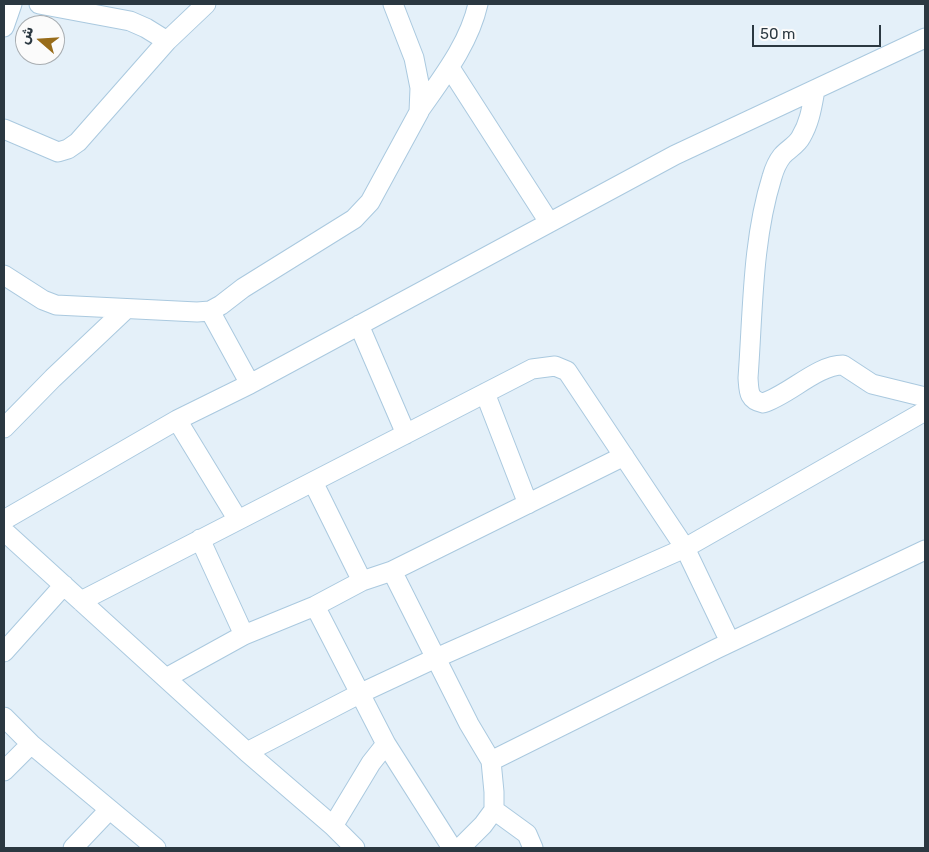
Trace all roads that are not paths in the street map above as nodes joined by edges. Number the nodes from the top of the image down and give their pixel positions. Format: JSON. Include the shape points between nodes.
{"nodes":[{"id":1,"x":12,"y":4,"type":"edge"},
{"id":2,"x":39,"y":4,"type":"edge"},
{"id":3,"x":206,"y":4,"type":"edge"},
{"id":4,"x":393,"y":4,"type":"edge"},
{"id":5,"x":478,"y":4,"type":"edge"},
{"id":6,"x":4,"y":27,"type":"edge"},
{"id":7,"x":925,"y":38,"type":"edge"},
{"id":8,"x":167,"y":41,"type":"junction"},
{"id":9,"x":450,"y":68,"type":"junction"},
{"id":10,"x":814,"y":90,"type":"junction"},
{"id":11,"x":419,"y":112,"type":"junction"},
{"id":12,"x":4,"y":129,"type":"edge"},
{"id":13,"x":549,"y":222,"type":"junction"},
{"id":14,"x":4,"y":275,"type":"edge"},
{"id":15,"x":126,"y":309,"type":"junction"},
{"id":16,"x":210,"y":310,"type":"junction"},
{"id":17,"x":359,"y":325,"type":"junction"},
{"id":18,"x":250,"y":384,"type":"junction"},
{"id":19,"x":485,"y":393,"type":"junction"},
{"id":20,"x":925,"y":397,"type":"edge"},
{"id":21,"x":925,"y":411,"type":"edge"},
{"id":22,"x":177,"y":420,"type":"junction"},
{"id":23,"x":4,"y":428,"type":"edge"},
{"id":24,"x":406,"y":434,"type":"junction"},
{"id":25,"x":624,"y":456,"type":"junction"},
{"id":26,"x":313,"y":482,"type":"junction"},
{"id":27,"x":528,"y":504,"type":"junction"},
{"id":28,"x":4,"y":520,"type":"edge"},
{"id":29,"x":238,"y":520,"type":"junction"},
{"id":30,"x":4,"y":531,"type":"edge"},
{"id":31,"x":200,"y":540,"type":"junction"},
{"id":32,"x":685,"y":548,"type":"junction"},
{"id":33,"x":925,"y":550,"type":"edge"},
{"id":34,"x":392,"y":571,"type":"junction"},
{"id":35,"x":362,"y":582,"type":"junction"},
{"id":36,"x":64,"y":585,"type":"junction"},
{"id":37,"x":81,"y":601,"type":"junction"},
{"id":38,"x":314,"y":606,"type":"junction"},
{"id":39,"x":244,"y":635,"type":"junction"},
{"id":40,"x":730,"y":642,"type":"junction"},
{"id":41,"x":4,"y":652,"type":"edge"},
{"id":42,"x":436,"y":658,"type":"junction"},
{"id":43,"x":166,"y":678,"type":"junction"},
{"id":44,"x":361,"y":693,"type":"junction"},
{"id":45,"x":4,"y":717,"type":"edge"},
{"id":46,"x":31,"y":744,"type":"junction"},
{"id":47,"x":386,"y":744,"type":"junction"},
{"id":48,"x":247,"y":752,"type":"junction"},
{"id":49,"x":491,"y":761,"type":"junction"},
{"id":50,"x":4,"y":771,"type":"edge"},
{"id":51,"x":110,"y":810,"type":"junction"},
{"id":52,"x":494,"y":810,"type":"junction"},
{"id":53,"x":333,"y":826,"type":"junction"},
{"id":54,"x":73,"y":848,"type":"edge"},
{"id":55,"x":156,"y":848,"type":"edge"},
{"id":56,"x":355,"y":848,"type":"edge"},
{"id":57,"x":452,"y":848,"type":"edge"},
{"id":58,"x":460,"y":848,"type":"edge"},
{"id":59,"x":533,"y":848,"type":"edge"}],
"edges":[{"from":1,"to":6,"type":"street"},
{"from":2,"to":8,"type":"street","via":[[130,21]]},
{"from":3,"to":8,"type":"street"},
{"from":4,"to":11,"type":"street","via":[[414,58],[420,88]]},
{"from":5,"to":9,"type":"street"},
{"from":7,"to":10,"type":"street"},
{"from":8,"to":12,"type":"street","via":[[78,142],[68,149],[58,152]]},
{"from":9,"to":11,"type":"street"},
{"from":9,"to":13,"type":"street"},
{"from":10,"to":13,"type":"street","via":[[674,155]]},
{"from":10,"to":20,"type":"street","via":[[808,125],[800,139],[782,156],[765,204],[758,238],[749,393],[755,401],[763,403],[827,367],[843,365],[872,384]]},
{"from":11,"to":16,"type":"street","via":[[370,202],[354,219]]},
{"from":13,"to":17,"type":"street"},
{"from":14,"to":15,"type":"street","via":[[49,304]]},
{"from":15,"to":16,"type":"street"},
{"from":15,"to":23,"type":"street"},
{"from":16,"to":18,"type":"street"},
{"from":17,"to":18,"type":"street"},
{"from":17,"to":24,"type":"street"},
{"from":18,"to":22,"type":"street"},
{"from":19,"to":24,"type":"street"},
{"from":19,"to":25,"type":"street","via":[[532,369],[559,367],[567,371]]},
{"from":19,"to":27,"type":"street"},
{"from":21,"to":32,"type":"street"},
{"from":22,"to":28,"type":"street"},
{"from":22,"to":29,"type":"street"},
{"from":24,"to":26,"type":"street"},
{"from":25,"to":27,"type":"street"},
{"from":25,"to":32,"type":"street"},
{"from":26,"to":29,"type":"street"},
{"from":26,"to":35,"type":"street"},
{"from":27,"to":34,"type":"street"},
{"from":29,"to":31,"type":"street"},
{"from":30,"to":36,"type":"street"},
{"from":31,"to":37,"type":"street"},
{"from":31,"to":39,"type":"street"},
{"from":32,"to":40,"type":"street"},
{"from":32,"to":42,"type":"street"},
{"from":33,"to":40,"type":"street"},
{"from":34,"to":35,"type":"street"},
{"from":34,"to":42,"type":"street"},
{"from":35,"to":38,"type":"street"},
{"from":36,"to":37,"type":"street"},
{"from":36,"to":41,"type":"street"},
{"from":37,"to":43,"type":"street"},
{"from":38,"to":39,"type":"street"},
{"from":38,"to":44,"type":"street"},
{"from":39,"to":43,"type":"street"},
{"from":40,"to":49,"type":"street"},
{"from":42,"to":44,"type":"street"},
{"from":42,"to":49,"type":"street"},
{"from":43,"to":48,"type":"street"},
{"from":44,"to":47,"type":"street"},
{"from":44,"to":48,"type":"street"},
{"from":45,"to":46,"type":"street"},
{"from":46,"to":50,"type":"street"},
{"from":46,"to":51,"type":"street"},
{"from":47,"to":53,"type":"street","via":[[370,764]]},
{"from":47,"to":57,"type":"street"},
{"from":48,"to":53,"type":"street"},
{"from":49,"to":52,"type":"street"},
{"from":51,"to":54,"type":"street"},
{"from":51,"to":55,"type":"street"},
{"from":52,"to":58,"type":"street"},
{"from":52,"to":59,"type":"street","via":[[527,834]]},
{"from":53,"to":56,"type":"street"}]}
